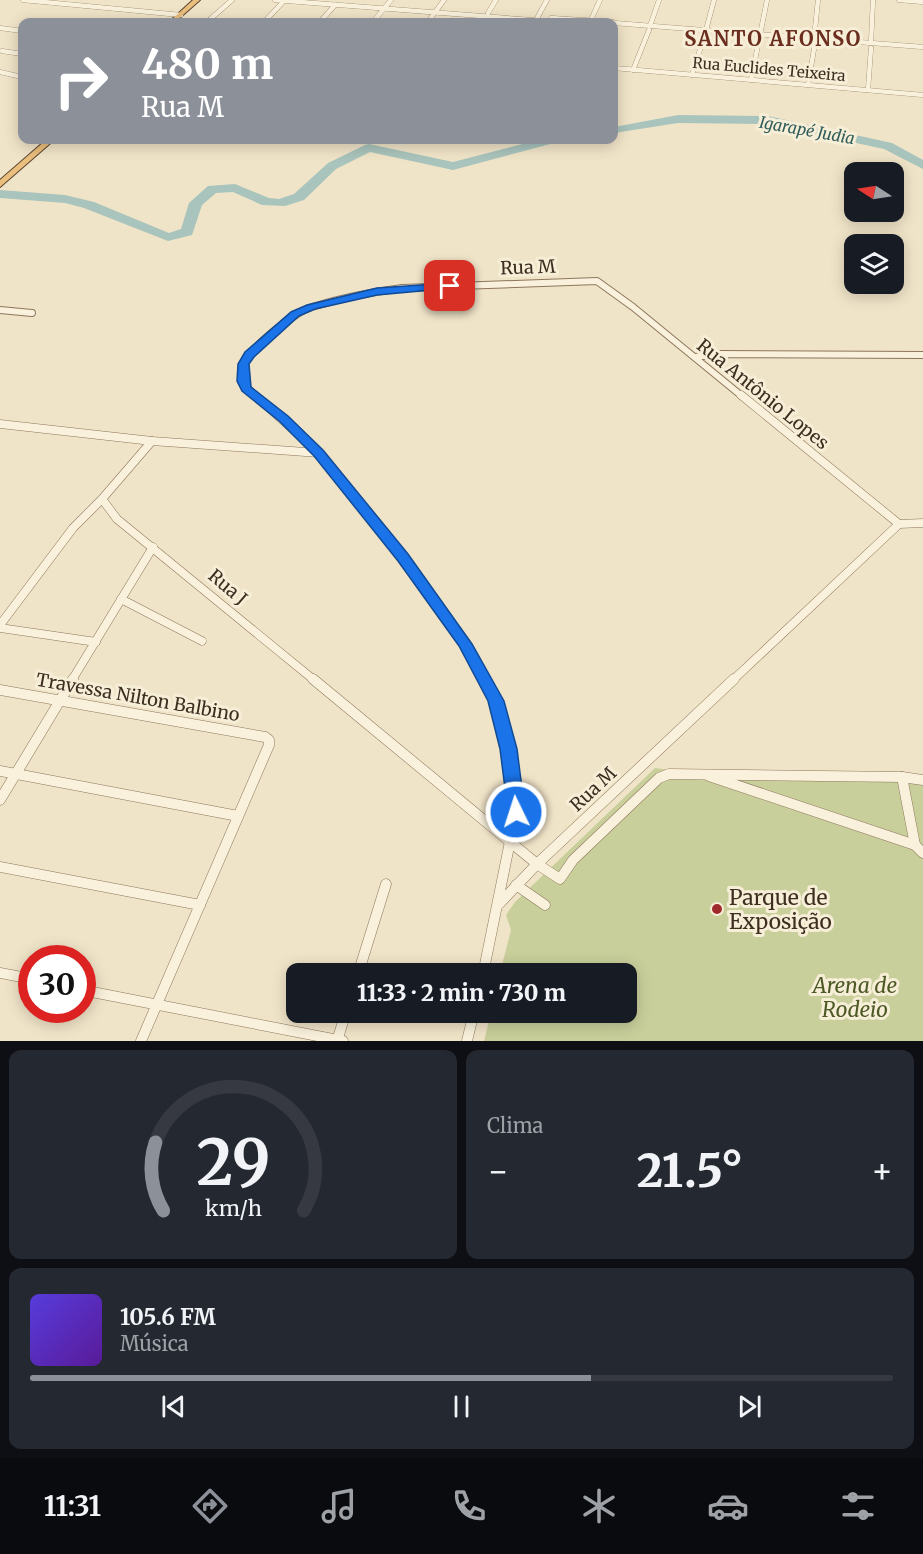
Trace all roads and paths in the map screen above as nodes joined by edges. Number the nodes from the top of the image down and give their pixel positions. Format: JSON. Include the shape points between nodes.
{"nodes":[{"id":1,"x":23,"y":0,"type":"edge"},
{"id":2,"x":197,"y":0,"type":"edge"},
{"id":3,"x":203,"y":0,"type":"edge"},
{"id":4,"x":232,"y":0,"type":"edge"},
{"id":5,"x":275,"y":0,"type":"edge"},
{"id":6,"x":285,"y":0,"type":"edge"},
{"id":7,"x":444,"y":0,"type":"edge"},
{"id":8,"x":496,"y":0,"type":"edge"},
{"id":9,"x":547,"y":0,"type":"edge"},
{"id":10,"x":600,"y":0,"type":"edge"},
{"id":11,"x":659,"y":0,"type":"edge"},
{"id":12,"x":714,"y":0,"type":"edge"},
{"id":13,"x":767,"y":0,"type":"edge"},
{"id":14,"x":818,"y":0,"type":"edge"},
{"id":15,"x":873,"y":0,"type":"edge"},
{"id":16,"x":899,"y":0,"type":"edge"},
{"id":17,"x":336,"y":1,"type":"edge"},
{"id":18,"x":923,"y":2,"type":"edge"},
{"id":19,"x":388,"y":4,"type":"edge"},
{"id":20,"x":436,"y":11,"type":"junction"},
{"id":21,"x":487,"y":15,"type":"junction"},
{"id":22,"x":172,"y":18,"type":"edge"},
{"id":23,"x":181,"y":18,"type":"edge"},
{"id":24,"x":181,"y":18,"type":"edge"},
{"id":25,"x":212,"y":18,"type":"edge"},
{"id":26,"x":268,"y":18,"type":"edge"},
{"id":27,"x":323,"y":18,"type":"edge"},
{"id":28,"x":376,"y":18,"type":"edge"},
{"id":29,"x":431,"y":18,"type":"edge"},
{"id":30,"x":485,"y":18,"type":"edge"},
{"id":31,"x":516,"y":18,"type":"edge"},
{"id":32,"x":537,"y":18,"type":"edge"},
{"id":33,"x":593,"y":18,"type":"edge"},
{"id":34,"x":618,"y":25,"type":"edge"},
{"id":35,"x":0,"y":28,"type":"edge"},
{"id":36,"x":649,"y":28,"type":"junction"},
{"id":37,"x":18,"y":30,"type":"edge"},
{"id":38,"x":706,"y":32,"type":"junction"},
{"id":39,"x":760,"y":37,"type":"junction"},
{"id":40,"x":814,"y":41,"type":"junction"},
{"id":41,"x":871,"y":45,"type":"junction"},
{"id":42,"x":923,"y":50,"type":"edge"},
{"id":43,"x":3,"y":51,"type":"dead end"},
{"id":44,"x":18,"y":53,"type":"edge"},
{"id":45,"x":618,"y":68,"type":"edge"},
{"id":46,"x":633,"y":70,"type":"junction"},
{"id":47,"x":0,"y":72,"type":"edge"},
{"id":48,"x":692,"y":75,"type":"junction"},
{"id":49,"x":18,"y":76,"type":"edge"},
{"id":50,"x":751,"y":80,"type":"junction"},
{"id":51,"x":808,"y":85,"type":"junction"},
{"id":52,"x":868,"y":90,"type":"junction"},
{"id":53,"x":923,"y":95,"type":"edge"},
{"id":54,"x":38,"y":144,"type":"edge"},
{"id":55,"x":45,"y":144,"type":"edge"},
{"id":56,"x":2,"y":178,"type":"edge"},
{"id":57,"x":608,"y":288,"type":"joint"},
{"id":58,"x":0,"y":310,"type":"edge"},
{"id":59,"x":32,"y":313,"type":"dead end"},
{"id":60,"x":923,"y":355,"type":"edge"},
{"id":61,"x":695,"y":357,"type":"junction"},
{"id":62,"x":0,"y":424,"type":"edge"},
{"id":63,"x":152,"y":441,"type":"junction"},
{"id":64,"x":319,"y":453,"type":"junction"},
{"id":65,"x":102,"y":499,"type":"junction"},
{"id":66,"x":923,"y":523,"type":"edge"},
{"id":67,"x":899,"y":524,"type":"junction"},
{"id":68,"x":153,"y":547,"type":"junction"},
{"id":69,"x":122,"y":599,"type":"junction"},
{"id":70,"x":0,"y":626,"type":"edge"},
{"id":71,"x":202,"y":641,"type":"dead end"},
{"id":72,"x":96,"y":642,"type":"junction"},
{"id":73,"x":0,"y":690,"type":"edge"},
{"id":74,"x":60,"y":700,"type":"junction"},
{"id":75,"x":0,"y":771,"type":"edge"},
{"id":76,"x":16,"y":774,"type":"junction"},
{"id":77,"x":702,"y":774,"type":"junction"},
{"id":78,"x":902,"y":777,"type":"junction"},
{"id":79,"x":923,"y":780,"type":"edge"},
{"id":80,"x":0,"y":800,"type":"edge"},
{"id":81,"x":238,"y":816,"type":"junction"},
{"id":82,"x":511,"y":844,"type":"junction"},
{"id":83,"x":915,"y":845,"type":"junction"},
{"id":84,"x":923,"y":853,"type":"edge"},
{"id":85,"x":537,"y":864,"type":"junction"},
{"id":86,"x":0,"y":867,"type":"edge"},
{"id":87,"x":386,"y":884,"type":"dead end"},
{"id":88,"x":516,"y":885,"type":"junction"},
{"id":89,"x":498,"y":904,"type":"junction"},
{"id":90,"x":200,"y":905,"type":"junction"},
{"id":91,"x":545,"y":905,"type":"dead end"},
{"id":92,"x":361,"y":963,"type":"edge"},
{"id":93,"x":485,"y":963,"type":"edge"},
{"id":94,"x":0,"y":973,"type":"edge"},
{"id":95,"x":18,"y":976,"type":"edge"},
{"id":96,"x":96,"y":993,"type":"edge"},
{"id":97,"x":157,"y":1005,"type":"junction"},
{"id":98,"x":343,"y":1023,"type":"edge"},
{"id":99,"x":471,"y":1023,"type":"edge"},
{"id":100,"x":141,"y":1041,"type":"edge"},
{"id":101,"x":339,"y":1041,"type":"edge"},
{"id":102,"x":467,"y":1041,"type":"edge"}],
"edges":[{"from":1,"to":22,"type":"street"},
{"from":2,"to":23,"type":"highway"},
{"from":3,"to":24,"type":"highway"},
{"from":4,"to":25,"type":"street"},
{"from":5,"to":6,"type":"street"},
{"from":6,"to":17,"type":"street"},
{"from":6,"to":26,"type":"street"},
{"from":7,"to":20,"type":"street"},
{"from":8,"to":21,"type":"street"},
{"from":9,"to":32,"type":"street"},
{"from":10,"to":33,"type":"street"},
{"from":11,"to":36,"type":"street"},
{"from":12,"to":38,"type":"street"},
{"from":13,"to":39,"type":"street"},
{"from":14,"to":40,"type":"street"},
{"from":15,"to":41,"type":"street"},
{"from":16,"to":18,"type":"street"},
{"from":17,"to":19,"type":"street"},
{"from":17,"to":27,"type":"street"},
{"from":19,"to":20,"type":"street"},
{"from":19,"to":28,"type":"street"},
{"from":20,"to":21,"type":"street"},
{"from":20,"to":29,"type":"street"},
{"from":21,"to":30,"type":"street"},
{"from":21,"to":31,"type":"street"},
{"from":34,"to":36,"type":"street"},
{"from":35,"to":37,"type":"street"},
{"from":36,"to":38,"type":"street"},
{"from":36,"to":46,"type":"street"},
{"from":38,"to":39,"type":"street"},
{"from":38,"to":48,"type":"street"},
{"from":39,"to":40,"type":"street"},
{"from":39,"to":50,"type":"street"},
{"from":40,"to":41,"type":"street"},
{"from":40,"to":51,"type":"street"},
{"from":41,"to":42,"type":"street"},
{"from":41,"to":52,"type":"street"},
{"from":43,"to":44,"type":"street"},
{"from":45,"to":46,"type":"street","name":"Rua Euclides Teixeira"},
{"from":46,"to":48,"type":"street","name":"Rua Euclides Teixeira"},
{"from":47,"to":49,"type":"street"},
{"from":48,"to":50,"type":"street","name":"Rua Euclides Teixeira"},
{"from":50,"to":51,"type":"street","name":"Rua Euclides Teixeira"},
{"from":51,"to":52,"type":"street","name":"Rua Euclides Teixeira"},
{"from":52,"to":53,"type":"street","name":"Rua Euclides Teixeira"},
{"from":54,"to":56,"type":"highway"},
{"from":55,"to":56,"type":"highway"},
{"from":57,"to":61,"type":"street","name":"Rua Antônio Lopes"},
{"from":57,"to":64,"type":"street","name":"Rua M","via":[[597,281],[402,288],[350,297],[295,314],[249,355],[243,381],[255,397]]},
{"from":58,"to":59,"type":"street"},
{"from":60,"to":61,"type":"street"},
{"from":61,"to":67,"type":"street","name":"Rua Antônio Lopes"},
{"from":62,"to":63,"type":"street"},
{"from":63,"to":64,"type":"street"},
{"from":63,"to":65,"type":"street"},
{"from":64,"to":82,"type":"street","name":"Rua M","via":[[465,644],[496,701],[515,788]]},
{"from":65,"to":68,"type":"street","name":"Rua J","via":[[117,519]]},
{"from":65,"to":70,"type":"street","via":[[73,528]]},
{"from":66,"to":67,"type":"street"},
{"from":67,"to":85,"type":"street","name":"Rua M"},
{"from":68,"to":69,"type":"street"},
{"from":68,"to":82,"type":"street","name":"Rua J"},
{"from":69,"to":71,"type":"street"},
{"from":69,"to":72,"type":"street"},
{"from":70,"to":72,"type":"street"},
{"from":72,"to":74,"type":"street"},
{"from":73,"to":74,"type":"street","name":"Travessa Nilton Balbino"},
{"from":74,"to":76,"type":"street"},
{"from":74,"to":81,"type":"street","name":"Travessa Nilton Balbino","via":[[265,736],[269,740]]},
{"from":75,"to":76,"type":"street"},
{"from":76,"to":80,"type":"street"},
{"from":76,"to":81,"type":"street"},
{"from":77,"to":78,"type":"street"},
{"from":77,"to":83,"type":"street"},
{"from":77,"to":85,"type":"street","via":[[681,771],[659,778],[573,860],[560,879]]},
{"from":78,"to":79,"type":"street"},
{"from":78,"to":83,"type":"street"},
{"from":81,"to":90,"type":"street"},
{"from":82,"to":85,"type":"street"},
{"from":82,"to":89,"type":"street","name":"Rua M"},
{"from":83,"to":84,"type":"street"},
{"from":85,"to":88,"type":"street","name":"Rua M"},
{"from":86,"to":90,"type":"street"},
{"from":87,"to":92,"type":"street"},
{"from":88,"to":89,"type":"street"},
{"from":88,"to":91,"type":"street"},
{"from":89,"to":93,"type":"street","name":"Rua M"},
{"from":90,"to":97,"type":"street"},
{"from":94,"to":95,"type":"street"},
{"from":96,"to":97,"type":"street"},
{"from":97,"to":100,"type":"street"},
{"from":97,"to":101,"type":"street"},
{"from":98,"to":101,"type":"street"},
{"from":99,"to":102,"type":"street"}]}
